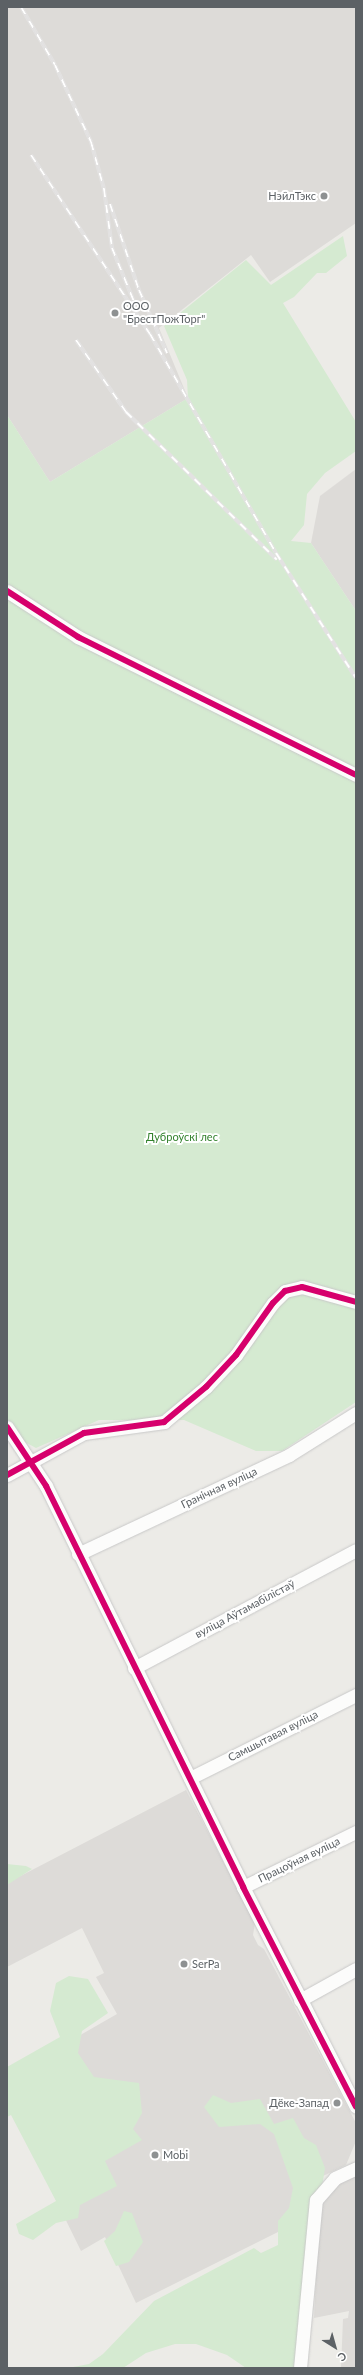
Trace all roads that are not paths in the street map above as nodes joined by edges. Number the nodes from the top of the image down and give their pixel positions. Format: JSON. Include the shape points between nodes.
{"nodes":[{"id":1,"x":7,"y":591,"type":"edge"},
{"id":2,"x":356,"y":775,"type":"edge"},
{"id":3,"x":356,"y":1302,"type":"edge"},
{"id":4,"x":356,"y":1413,"type":"edge"},
{"id":5,"x":7,"y":1427,"type":"edge"},
{"id":6,"x":31,"y":1462,"type":"junction"},
{"id":7,"x":7,"y":1475,"type":"edge"},
{"id":8,"x":356,"y":1550,"type":"edge"},
{"id":9,"x":78,"y":1554,"type":"junction"},
{"id":10,"x":134,"y":1668,"type":"junction"},
{"id":11,"x":356,"y":1695,"type":"edge"},
{"id":12,"x":190,"y":1778,"type":"junction"},
{"id":13,"x":356,"y":1832,"type":"edge"},
{"id":14,"x":243,"y":1887,"type":"junction"},
{"id":15,"x":356,"y":1969,"type":"edge"},
{"id":16,"x":300,"y":2000,"type":"junction"},
{"id":17,"x":356,"y":2107,"type":"edge"},
{"id":18,"x":356,"y":2168,"type":"edge"},
{"id":19,"x":300,"y":2368,"type":"edge"}],
"edges":[{"from":1,"to":2,"type":"street","via":[[64,628]]},
{"from":3,"to":6,"type":"street","via":[[302,1287],[285,1291],[273,1303],[236,1355],[206,1387],[164,1422],[84,1433]]},
{"from":4,"to":9,"type":"street","name":"Гранічная вуліца","via":[[289,1455]]},
{"from":5,"to":6,"type":"street"},
{"from":6,"to":7,"type":"street"},
{"from":6,"to":9,"type":"street"},
{"from":8,"to":10,"type":"street","name":"вуліца Аўтамабілістаў"},
{"from":9,"to":10,"type":"street"},
{"from":10,"to":12,"type":"street"},
{"from":11,"to":12,"type":"street","name":"Самшытавая вуліца"},
{"from":12,"to":14,"type":"street"},
{"from":13,"to":14,"type":"street","name":"Працоўная вуліца"},
{"from":14,"to":16,"type":"street"},
{"from":15,"to":16,"type":"street"},
{"from":16,"to":17,"type":"street"},
{"from":18,"to":19,"type":"street","via":[[335,2178],[316,2200]]}]}
